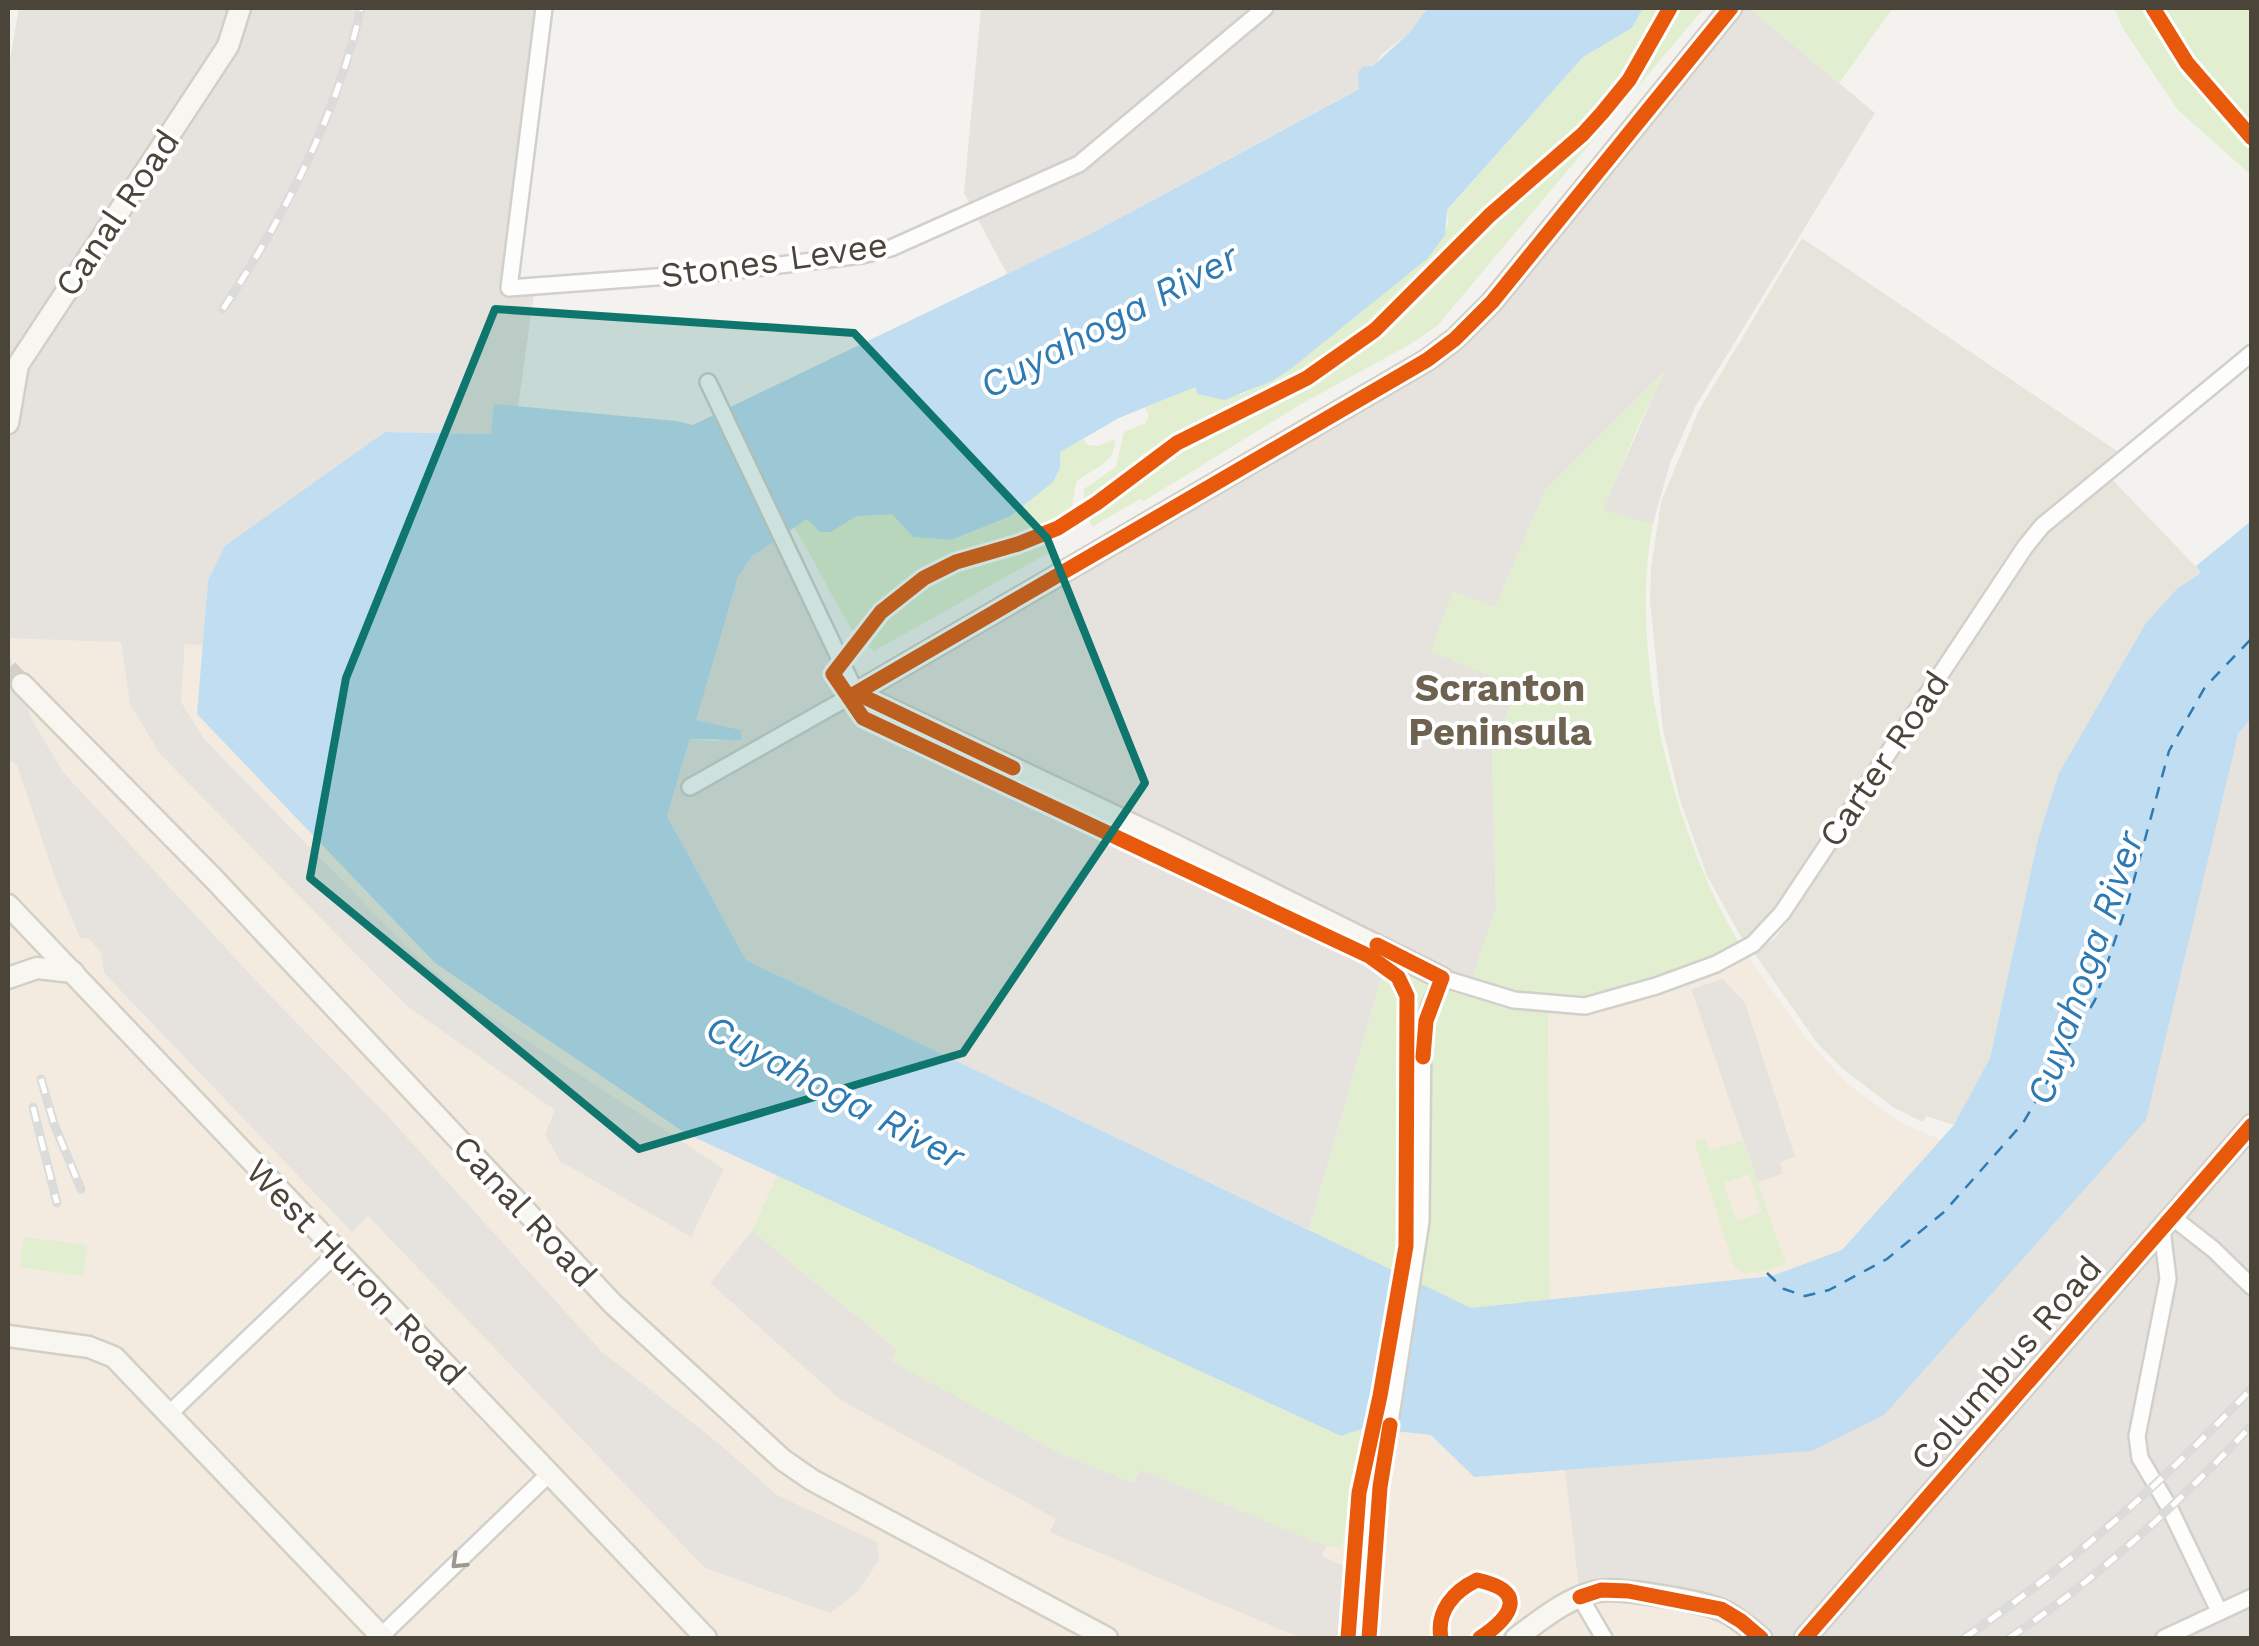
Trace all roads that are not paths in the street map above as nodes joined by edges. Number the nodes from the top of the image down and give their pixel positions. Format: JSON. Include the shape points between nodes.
{"nodes":[{"id":1,"x":240,"y":8,"type":"edge"},
{"id":2,"x":544,"y":8,"type":"edge"},
{"id":3,"x":1265,"y":8,"type":"edge"},
{"id":4,"x":1731,"y":8,"type":"edge"},
{"id":5,"x":2252,"y":353,"type":"edge"},
{"id":6,"x":708,"y":382,"type":"dead end"},
{"id":7,"x":8,"y":423,"type":"edge"},
{"id":8,"x":22,"y":684,"type":"tunnel mouth"},
{"id":9,"x":856,"y":693,"type":"junction"},
{"id":10,"x":690,"y":787,"type":"dead end"},
{"id":11,"x":8,"y":904,"type":"edge"},
{"id":12,"x":73,"y":972,"type":"junction"},
{"id":13,"x":8,"y":978,"type":"edge"},
{"id":14,"x":1442,"y":978,"type":"junction"},
{"id":15,"x":2252,"y":1125,"type":"edge"},
{"id":16,"x":2167,"y":1224,"type":"junction"},
{"id":17,"x":336,"y":1254,"type":"junction"},
{"id":18,"x":2252,"y":1287,"type":"edge"},
{"id":19,"x":8,"y":1336,"type":"edge"},
{"id":20,"x":168,"y":1414,"type":"junction"},
{"id":21,"x":549,"y":1474,"type":"junction"},
{"id":22,"x":1580,"y":1597,"type":"junction"},
{"id":23,"x":2252,"y":1597,"type":"edge"},
{"id":24,"x":2219,"y":1611,"type":"junction"},
{"id":25,"x":382,"y":1638,"type":"edge"},
{"id":26,"x":706,"y":1638,"type":"edge"},
{"id":27,"x":1107,"y":1638,"type":"edge"},
{"id":28,"x":1369,"y":1638,"type":"edge"},
{"id":29,"x":1516,"y":1638,"type":"edge"},
{"id":30,"x":1604,"y":1638,"type":"edge"},
{"id":31,"x":1760,"y":1638,"type":"edge"},
{"id":32,"x":1804,"y":1638,"type":"edge"},
{"id":33,"x":2164,"y":1638,"type":"edge"}],
"edges":[{"from":1,"to":7,"type":"street","name":"Canal Road","via":[[228,46],[18,365]]},
{"from":2,"to":3,"type":"street","name":"Stones Levee","via":[[509,288],[722,272],[891,248],[1079,164]]},
{"from":4,"to":9,"type":"street","via":[[1455,339]]},
{"from":5,"to":14,"type":"street","name":"Carter Road","via":[[2042,526],[1782,913],[1753,944],[1697,972],[1585,1006],[1514,1000]]},
{"from":6,"to":9,"type":"street"},
{"from":8,"to":27,"type":"street","name":"Canal Road","via":[[632,1324],[783,1460]]},
{"from":9,"to":10,"type":"street"},
{"from":9,"to":14,"type":"street","name":"Carter Road"},
{"from":11,"to":12,"type":"street","name":"West Huron Road"},
{"from":12,"to":13,"type":"street","via":[[36,968]]},
{"from":12,"to":17,"type":"street","name":"West Huron Road"},
{"from":14,"to":28,"type":"street","via":[[1423,1034],[1421,1221],[1380,1487]]},
{"from":15,"to":16,"type":"street","name":"Columbus Road"},
{"from":16,"to":18,"type":"street","via":[[2213,1250]]},
{"from":16,"to":24,"type":"street","via":[[2168,1279],[2137,1436],[2140,1458]]},
{"from":16,"to":32,"type":"street","name":"Columbus Road"},
{"from":17,"to":20,"type":"street"},
{"from":17,"to":21,"type":"street","name":"West Huron Road"},
{"from":19,"to":20,"type":"street","via":[[106,1352]]},
{"from":20,"to":25,"type":"street"},
{"from":21,"to":25,"type":"street","one_way":true},
{"from":21,"to":26,"type":"street","name":"West Huron Road"},
{"from":22,"to":29,"type":"street"},
{"from":22,"to":30,"type":"street"},
{"from":22,"to":31,"type":"street","via":[[1628,1591],[1720,1609]]},
{"from":23,"to":24,"type":"street"},
{"from":24,"to":33,"type":"street"}]}
